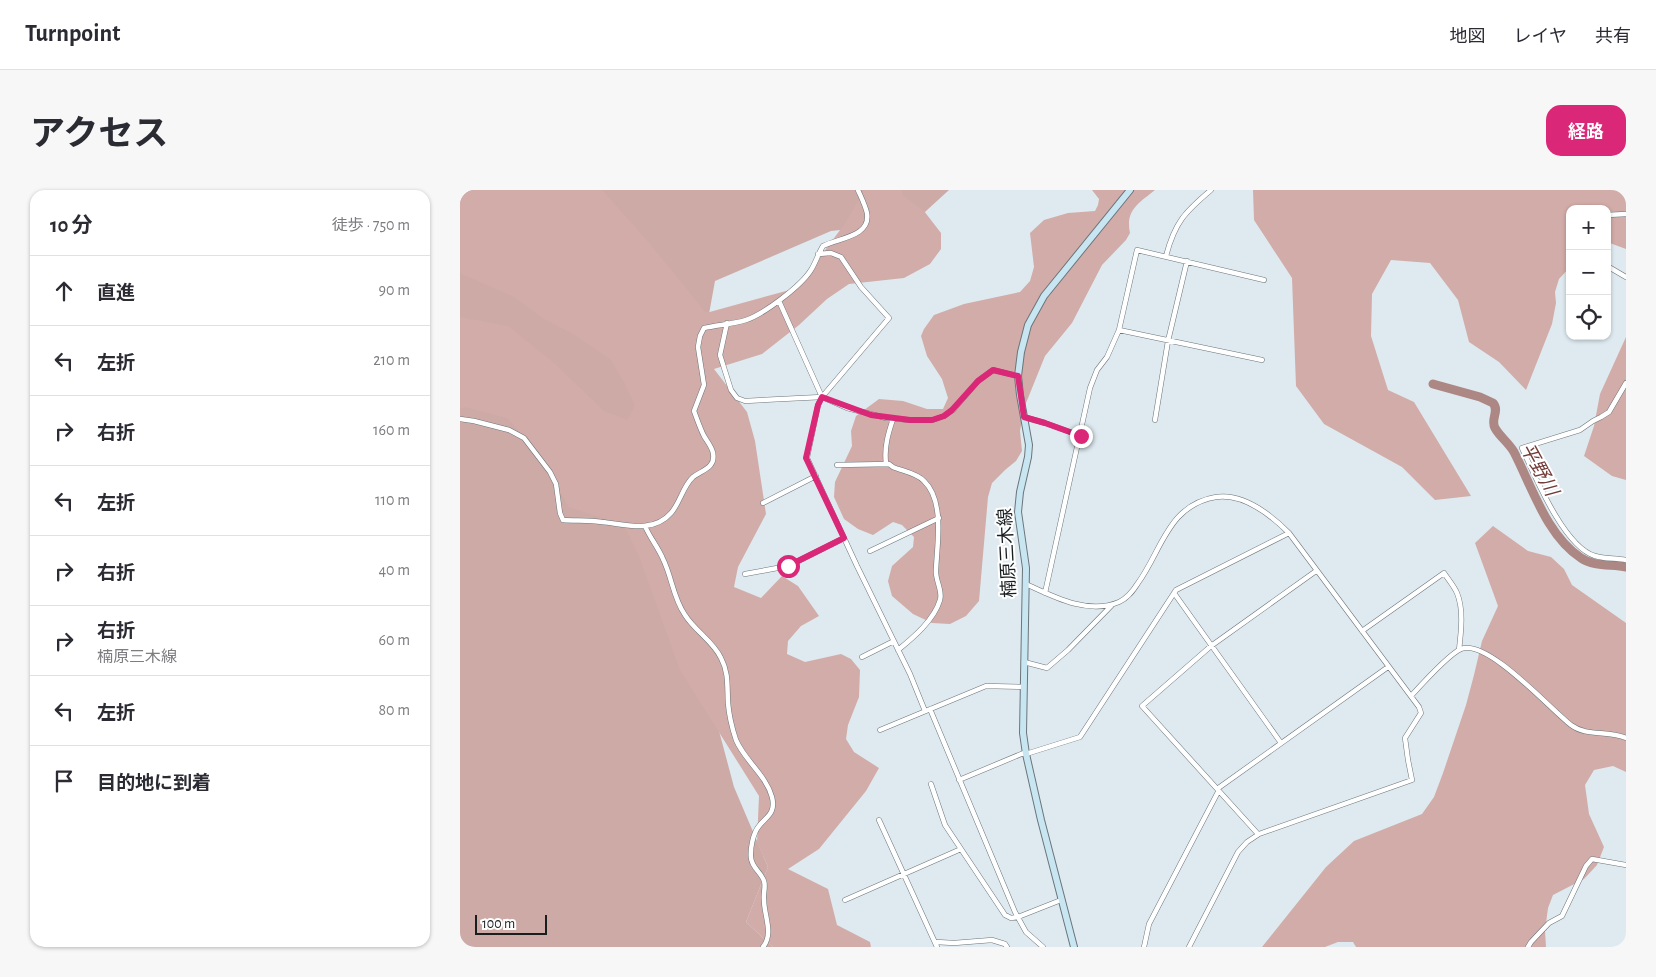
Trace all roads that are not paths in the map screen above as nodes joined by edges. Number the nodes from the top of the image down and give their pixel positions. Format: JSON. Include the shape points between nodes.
{"nodes":[{"id":1,"x":858,"y":190,"type":"edge"},
{"id":2,"x":1130,"y":190,"type":"edge"},
{"id":3,"x":1211,"y":190,"type":"edge"},
{"id":4,"x":1626,"y":214,"type":"edge"},
{"id":5,"x":1611,"y":215,"type":"edge"},
{"id":6,"x":818,"y":254,"type":"junction"},
{"id":7,"x":1166,"y":256,"type":"junction"},
{"id":8,"x":1187,"y":261,"type":"junction"},
{"id":9,"x":1611,"y":268,"type":"edge"},
{"id":10,"x":1626,"y":277,"type":"edge"},
{"id":11,"x":1264,"y":280,"type":"dead end"},
{"id":12,"x":779,"y":301,"type":"junction"},
{"id":13,"x":727,"y":323,"type":"junction"},
{"id":14,"x":1119,"y":330,"type":"junction"},
{"id":15,"x":1168,"y":340,"type":"junction"},
{"id":16,"x":1262,"y":360,"type":"dead end"},
{"id":17,"x":1018,"y":376,"type":"junction"},
{"id":18,"x":1626,"y":383,"type":"edge"},
{"id":19,"x":822,"y":397,"type":"junction"},
{"id":20,"x":1024,"y":417,"type":"junction"},
{"id":21,"x":460,"y":419,"type":"edge"},
{"id":22,"x":893,"y":419,"type":"junction"},
{"id":23,"x":1155,"y":420,"type":"dead end"},
{"id":24,"x":1081,"y":436,"type":"junction"},
{"id":25,"x":886,"y":463,"type":"junction"},
{"id":26,"x":837,"y":465,"type":"dead end"},
{"id":27,"x":816,"y":476,"type":"junction"},
{"id":28,"x":763,"y":503,"type":"dead end"},
{"id":29,"x":939,"y":518,"type":"junction"},
{"id":30,"x":645,"y":526,"type":"junction"},
{"id":31,"x":1289,"y":533,"type":"junction"},
{"id":32,"x":844,"y":538,"type":"junction"},
{"id":33,"x":870,"y":551,"type":"dead end"},
{"id":34,"x":1626,"y":560,"type":"edge"},
{"id":35,"x":1316,"y":571,"type":"junction"},
{"id":36,"x":745,"y":574,"type":"dead end"},
{"id":37,"x":1026,"y":584,"type":"junction"},
{"id":38,"x":1045,"y":593,"type":"junction"},
{"id":39,"x":1174,"y":593,"type":"junction"},
{"id":40,"x":1113,"y":604,"type":"junction"},
{"id":41,"x":1362,"y":631,"type":"junction"},
{"id":42,"x":894,"y":641,"type":"junction"},
{"id":43,"x":1211,"y":646,"type":"junction"},
{"id":44,"x":898,"y":650,"type":"junction"},
{"id":45,"x":1460,"y":650,"type":"junction"},
{"id":46,"x":862,"y":658,"type":"dead end"},
{"id":47,"x":1024,"y":662,"type":"junction"},
{"id":48,"x":1388,"y":666,"type":"junction"},
{"id":49,"x":1024,"y":687,"type":"junction"},
{"id":50,"x":1411,"y":696,"type":"junction"},
{"id":51,"x":928,"y":710,"type":"junction"},
{"id":52,"x":880,"y":730,"type":"dead end"},
{"id":53,"x":1626,"y":738,"type":"edge"},
{"id":54,"x":1281,"y":743,"type":"junction"},
{"id":55,"x":1026,"y":753,"type":"junction"},
{"id":56,"x":959,"y":780,"type":"junction"},
{"id":57,"x":931,"y":784,"type":"dead end"},
{"id":58,"x":1217,"y":791,"type":"junction"},
{"id":59,"x":879,"y":820,"type":"dead end"},
{"id":60,"x":1258,"y":834,"type":"junction"},
{"id":61,"x":961,"y":849,"type":"junction"},
{"id":62,"x":1626,"y":865,"type":"edge"},
{"id":63,"x":905,"y":874,"type":"junction"},
{"id":64,"x":845,"y":900,"type":"dead end"},
{"id":65,"x":1061,"y":900,"type":"junction"},
{"id":66,"x":1018,"y":917,"type":"junction"},
{"id":67,"x":937,"y":945,"type":"edge"},
{"id":68,"x":763,"y":947,"type":"edge"},
{"id":69,"x":1007,"y":947,"type":"edge"},
{"id":70,"x":1043,"y":947,"type":"edge"},
{"id":71,"x":1074,"y":947,"type":"edge"},
{"id":72,"x":1144,"y":947,"type":"edge"},
{"id":73,"x":1189,"y":947,"type":"edge"},
{"id":74,"x":1528,"y":947,"type":"edge"}],
"edges":[{"from":1,"to":6,"type":"street","via":[[867,212],[863,229],[823,246]]},
{"from":2,"to":17,"type":"main road","name":"楠原三木線","via":[[1035,310],[1020,352]]},
{"from":3,"to":7,"type":"street","via":[[1178,224]]},
{"from":4,"to":5,"type":"street"},
{"from":6,"to":12,"type":"street","via":[[811,270]]},
{"from":6,"to":19,"type":"street","via":[[831,253],[841,257],[861,287],[890,318]]},
{"from":7,"to":8,"type":"street"},
{"from":7,"to":14,"type":"street","via":[[1137,250]]},
{"from":8,"to":11,"type":"street"},
{"from":8,"to":15,"type":"street"},
{"from":9,"to":10,"type":"street"},
{"from":12,"to":13,"type":"street","via":[[758,316]]},
{"from":12,"to":19,"type":"street"},
{"from":13,"to":19,"type":"street","via":[[720,355],[731,390],[737,398],[758,402]]},
{"from":13,"to":30,"type":"street","via":[[704,328],[698,347],[704,385],[694,411],[713,452],[711,465],[691,479],[668,516]]},
{"from":14,"to":15,"type":"street"},
{"from":14,"to":24,"type":"street","via":[[1093,380]]},
{"from":15,"to":16,"type":"street"},
{"from":15,"to":23,"type":"street"},
{"from":17,"to":20,"type":"main road","name":"楠原三木線"},
{"from":17,"to":22,"type":"street","via":[[993,370],[944,416],[932,420]]},
{"from":18,"to":34,"type":"street","via":[[1610,412],[1580,430],[1522,448],[1554,514],[1577,543],[1596,557]]},
{"from":19,"to":22,"type":"street","via":[[871,415]]},
{"from":19,"to":27,"type":"street","via":[[806,458]]},
{"from":20,"to":24,"type":"street"},
{"from":20,"to":37,"type":"main road","name":"楠原三木線","via":[[1029,445],[1018,512]]},
{"from":21,"to":30,"type":"street","via":[[509,430],[524,438],[556,484],[563,520]]},
{"from":22,"to":25,"type":"street","via":[[888,434]]},
{"from":24,"to":38,"type":"street"},
{"from":25,"to":26,"type":"street"},
{"from":25,"to":29,"type":"street","via":[[926,482],[936,502]]},
{"from":27,"to":28,"type":"street"},
{"from":27,"to":32,"type":"street"},
{"from":29,"to":33,"type":"street"},
{"from":29,"to":44,"type":"street","via":[[936,573],[940,599],[929,619]]},
{"from":30,"to":68,"type":"street","via":[[663,558],[685,616],[721,658],[736,738],[741,750],[768,785],[772,798],[769,817],[755,833],[751,857],[764,882],[768,936]]},
{"from":31,"to":35,"type":"street"},
{"from":31,"to":39,"type":"street"},
{"from":31,"to":40,"type":"street","via":[[1278,522],[1243,500],[1220,496],[1196,503],[1187,508],[1168,530],[1144,576],[1130,594]]},
{"from":32,"to":36,"type":"street","via":[[788,566]]},
{"from":32,"to":42,"type":"street"},
{"from":35,"to":41,"type":"street"},
{"from":35,"to":43,"type":"street"},
{"from":37,"to":38,"type":"street"},
{"from":37,"to":47,"type":"main road","name":"楠原三木線"},
{"from":38,"to":40,"type":"street","via":[[1083,606]]},
{"from":39,"to":43,"type":"street"},
{"from":39,"to":55,"type":"street","via":[[1080,738]]},
{"from":40,"to":47,"type":"street","via":[[1047,668]]},
{"from":41,"to":45,"type":"street","via":[[1444,572],[1459,602],[1462,621]]},
{"from":41,"to":48,"type":"street"},
{"from":42,"to":44,"type":"street"},
{"from":42,"to":46,"type":"street"},
{"from":43,"to":54,"type":"street"},
{"from":43,"to":58,"type":"street","via":[[1142,706]]},
{"from":44,"to":51,"type":"street"},
{"from":45,"to":50,"type":"street"},
{"from":45,"to":53,"type":"street","via":[[1474,648],[1490,655],[1583,732],[1616,734]]},
{"from":47,"to":49,"type":"main road","name":"楠原三木線"},
{"from":48,"to":50,"type":"street"},
{"from":48,"to":54,"type":"street"},
{"from":49,"to":51,"type":"street","via":[[986,686]]},
{"from":49,"to":55,"type":"main road","name":"楠原三木線"},
{"from":50,"to":60,"type":"street","via":[[1421,713],[1405,738],[1412,780]]},
{"from":51,"to":52,"type":"street"},
{"from":51,"to":56,"type":"street"},
{"from":54,"to":58,"type":"street"},
{"from":55,"to":56,"type":"street"},
{"from":55,"to":65,"type":"main road","name":"楠原三木線"},
{"from":56,"to":66,"type":"street"},
{"from":57,"to":61,"type":"street","via":[[945,825]]},
{"from":58,"to":60,"type":"street"},
{"from":58,"to":72,"type":"street","via":[[1149,924]]},
{"from":59,"to":63,"type":"street"},
{"from":60,"to":73,"type":"street","via":[[1238,852]]},
{"from":61,"to":63,"type":"street"},
{"from":61,"to":66,"type":"street","via":[[1005,915]]},
{"from":62,"to":74,"type":"street","via":[[1592,859],[1562,916],[1548,924]]},
{"from":63,"to":64,"type":"street"},
{"from":63,"to":67,"type":"street"},
{"from":65,"to":66,"type":"street"},
{"from":65,"to":71,"type":"main road","name":"楠原三木線"},
{"from":66,"to":70,"type":"street","via":[[1026,932]]},
{"from":67,"to":69,"type":"street","via":[[992,940]]}]}
